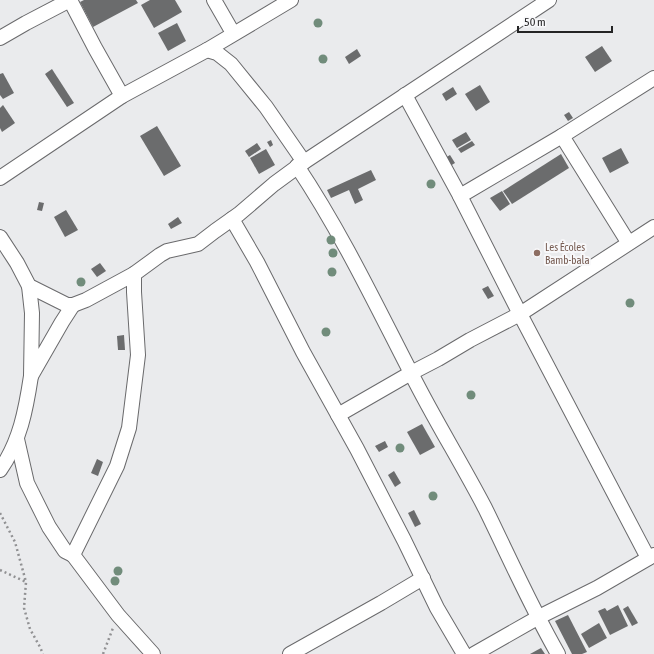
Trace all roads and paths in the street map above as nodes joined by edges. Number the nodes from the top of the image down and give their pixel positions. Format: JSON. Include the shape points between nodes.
{"nodes":[{"id":1,"x":214,"y":0,"type":"edge"},
{"id":2,"x":291,"y":0,"type":"edge"},
{"id":3,"x":549,"y":0,"type":"edge"},
{"id":4,"x":233,"y":33,"type":"junction"},
{"id":5,"x":0,"y":38,"type":"edge"},
{"id":6,"x":207,"y":50,"type":"junction"},
{"id":7,"x":654,"y":78,"type":"edge"},
{"id":8,"x":405,"y":95,"type":"junction"},
{"id":9,"x":122,"y":96,"type":"junction"},
{"id":10,"x":562,"y":136,"type":"junction"},
{"id":11,"x":301,"y":164,"type":"junction"},
{"id":12,"x":0,"y":178,"type":"edge"},
{"id":13,"x":460,"y":196,"type":"junction"},
{"id":14,"x":232,"y":219,"type":"junction"},
{"id":15,"x":654,"y":227,"type":"edge"},
{"id":16,"x":0,"y":237,"type":"edge"},
{"id":17,"x":628,"y":242,"type":"junction"},
{"id":18,"x":134,"y":274,"type":"junction"},
{"id":19,"x":29,"y":286,"type":"junction"},
{"id":20,"x":73,"y":305,"type":"junction"},
{"id":21,"x":520,"y":314,"type":"junction"},
{"id":22,"x":411,"y":373,"type":"junction"},
{"id":23,"x":31,"y":376,"type":"junction"},
{"id":24,"x":338,"y":415,"type":"junction"},
{"id":25,"x":17,"y":439,"type":"junction"},
{"id":26,"x":0,"y":470,"type":"edge"},
{"id":27,"x":0,"y":513,"type":"edge"},
{"id":28,"x":73,"y":555,"type":"junction"},
{"id":29,"x":651,"y":556,"type":"edge"},
{"id":30,"x":0,"y":570,"type":"edge"},
{"id":31,"x":423,"y":578,"type":"junction"},
{"id":32,"x":26,"y":582,"type":"junction"},
{"id":33,"x":118,"y":615,"type":"junction"},
{"id":34,"x":538,"y":617,"type":"junction"},
{"id":35,"x":43,"y":654,"type":"edge"},
{"id":36,"x":103,"y":654,"type":"edge"},
{"id":37,"x":153,"y":654,"type":"edge"},
{"id":38,"x":290,"y":654,"type":"edge"},
{"id":39,"x":464,"y":654,"type":"edge"},
{"id":40,"x":474,"y":654,"type":"edge"},
{"id":41,"x":558,"y":654,"type":"edge"}],
"edges":[{"from":1,"to":4,"type":"street"},
{"from":2,"to":4,"type":"street"},
{"from":3,"to":8,"type":"street"},
{"from":4,"to":6,"type":"street"},
{"from":5,"to":9,"type":"street","via":[[70,0]]},
{"from":6,"to":9,"type":"street"},
{"from":6,"to":11,"type":"street","via":[[217,53],[231,64],[266,107]]},
{"from":7,"to":10,"type":"street"},
{"from":8,"to":11,"type":"street"},
{"from":8,"to":13,"type":"street"},
{"from":9,"to":12,"type":"street"},
{"from":10,"to":13,"type":"street"},
{"from":10,"to":17,"type":"street"},
{"from":11,"to":14,"type":"street"},
{"from":11,"to":22,"type":"street","via":[[314,192],[362,275]]},
{"from":13,"to":21,"type":"street"},
{"from":14,"to":18,"type":"street","via":[[198,244],[167,251]]},
{"from":14,"to":24,"type":"street"},
{"from":15,"to":17,"type":"street"},
{"from":16,"to":19,"type":"street"},
{"from":17,"to":21,"type":"street"},
{"from":18,"to":20,"type":"street"},
{"from":18,"to":28,"type":"street","via":[[138,354],[129,428],[117,466]]},
{"from":19,"to":20,"type":"street","via":[[60,303]]},
{"from":19,"to":23,"type":"street","via":[[32,313]]},
{"from":20,"to":23,"type":"street"},
{"from":21,"to":22,"type":"street"},
{"from":21,"to":29,"type":"street"},
{"from":22,"to":24,"type":"street"},
{"from":22,"to":34,"type":"street","via":[[468,476]]},
{"from":23,"to":25,"type":"street"},
{"from":24,"to":31,"type":"street"},
{"from":25,"to":26,"type":"street"},
{"from":25,"to":28,"type":"street","via":[[27,483],[49,527],[65,551]]},
{"from":27,"to":32,"type":"path","via":[[15,542]]},
{"from":28,"to":33,"type":"street"},
{"from":29,"to":34,"type":"street","via":[[597,588]]},
{"from":30,"to":32,"type":"path"},
{"from":31,"to":38,"type":"street"},
{"from":31,"to":39,"type":"street"},
{"from":32,"to":35,"type":"path","via":[[24,608],[30,629]]},
{"from":33,"to":36,"type":"path"},
{"from":33,"to":37,"type":"street"},
{"from":34,"to":40,"type":"street"},
{"from":34,"to":41,"type":"street"}]}
